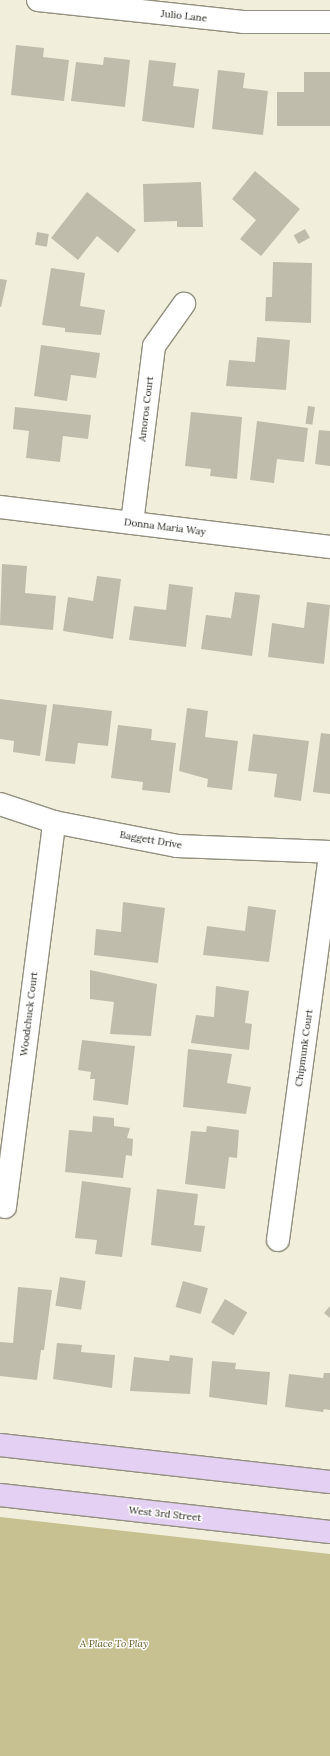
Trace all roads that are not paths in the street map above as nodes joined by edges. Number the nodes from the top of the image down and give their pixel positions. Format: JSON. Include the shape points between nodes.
{"nodes":[{"id":1,"x":38,"y":0,"type":"edge"},
{"id":2,"x":330,"y":22,"type":"edge"},
{"id":3,"x":184,"y":304,"type":"dead end"},
{"id":4,"x":0,"y":508,"type":"edge"},
{"id":5,"x":132,"y":523,"type":"junction"},
{"id":6,"x":330,"y":547,"type":"edge"},
{"id":7,"x":0,"y":804,"type":"edge"},
{"id":8,"x":54,"y":822,"type":"junction"},
{"id":9,"x":330,"y":852,"type":"edge"},
{"id":10,"x":330,"y":856,"type":"edge"},
{"id":11,"x":5,"y":1207,"type":"dead end"},
{"id":12,"x":278,"y":1240,"type":"dead end"},
{"id":13,"x":0,"y":1445,"type":"edge"},
{"id":14,"x":330,"y":1482,"type":"edge"},
{"id":15,"x":0,"y":1495,"type":"edge"},
{"id":16,"x":330,"y":1532,"type":"edge"}],
"edges":[{"from":1,"to":2,"type":"street","name":"Julio Lane","via":[[243,22]]},
{"from":3,"to":5,"type":"street","name":"Amoros Court","via":[[154,346]]},
{"from":4,"to":5,"type":"street","name":"Donna Maria Way"},
{"from":5,"to":6,"type":"street","name":"Donna Maria Way"},
{"from":7,"to":8,"type":"street","name":"Baggett Drive"},
{"from":8,"to":9,"type":"street","name":"Baggett Drive","via":[[177,846]]},
{"from":8,"to":11,"type":"street","name":"Woodchuck Court"},
{"from":10,"to":12,"type":"street","name":"Chipmunk Court"},
{"from":13,"to":14,"type":"main road"},
{"from":15,"to":16,"type":"main road","name":"West 3rd Street"}]}
